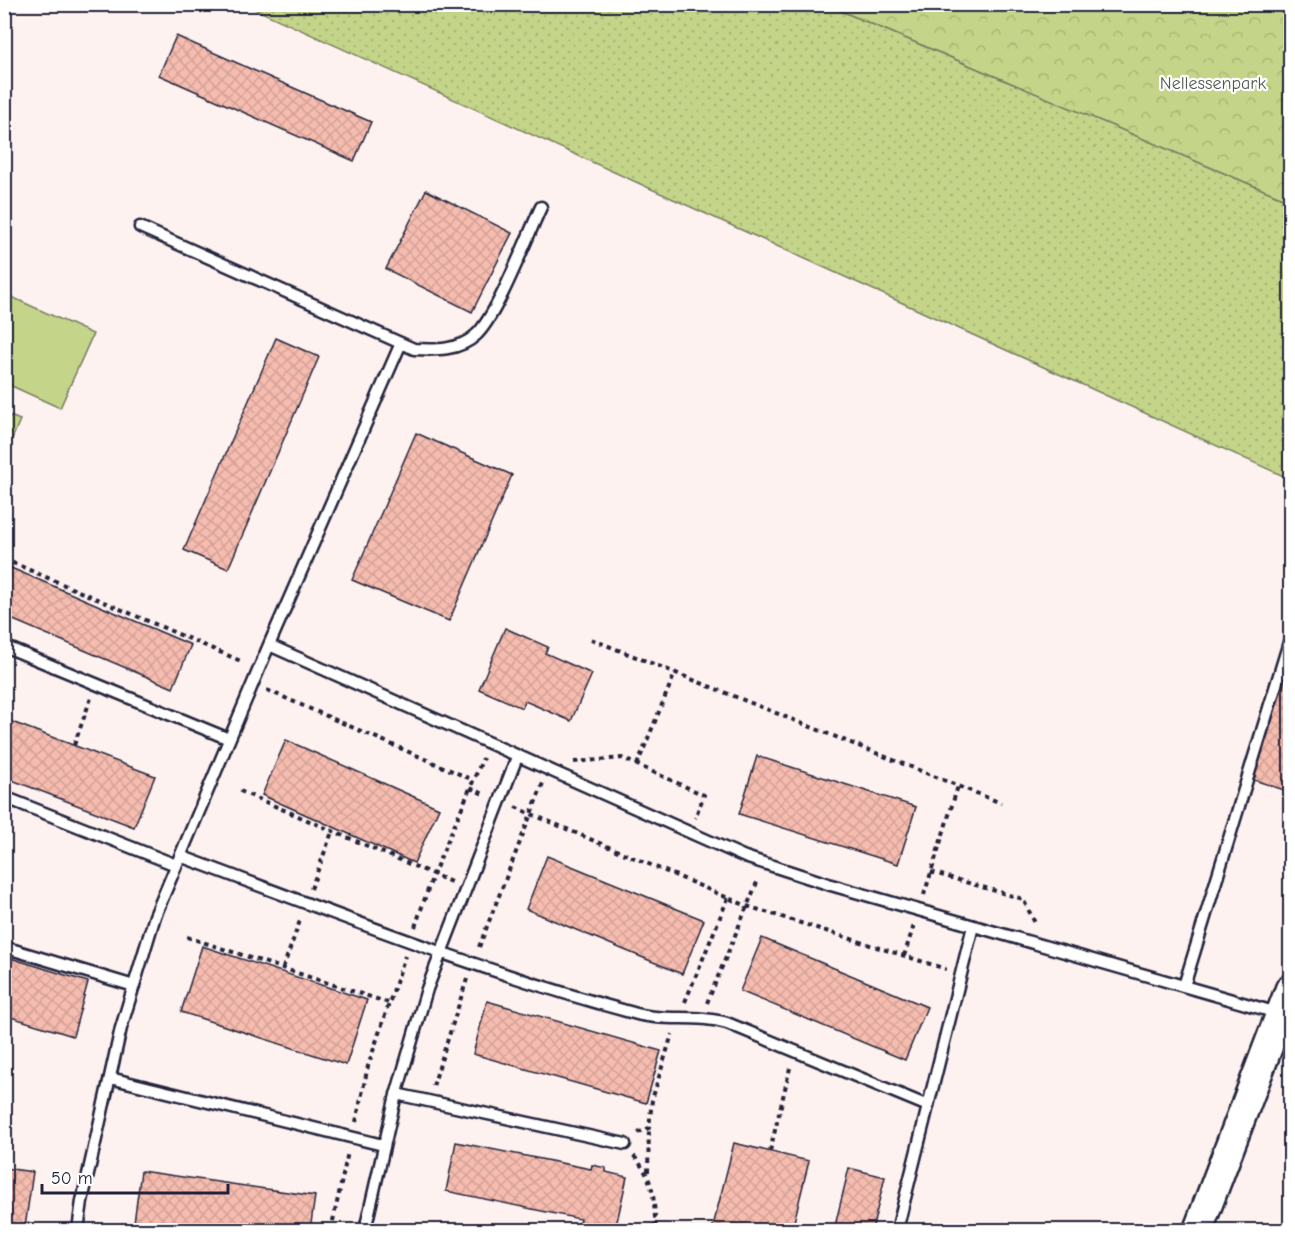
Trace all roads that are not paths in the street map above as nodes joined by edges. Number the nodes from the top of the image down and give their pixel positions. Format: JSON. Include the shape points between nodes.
{"nodes":[{"id":1,"x":541,"y":207,"type":"dead end"},
{"id":2,"x":140,"y":227,"type":"dead end"},
{"id":3,"x":401,"y":343,"type":"junction"},
{"id":4,"x":1290,"y":639,"type":"edge"},
{"id":5,"x":268,"y":645,"type":"junction"},
{"id":6,"x":4,"y":646,"type":"edge"},
{"id":7,"x":229,"y":739,"type":"junction"},
{"id":8,"x":517,"y":757,"type":"junction"},
{"id":9,"x":4,"y":797,"type":"edge"},
{"id":10,"x":178,"y":861,"type":"junction"},
{"id":11,"x":973,"y":926,"type":"junction"},
{"id":12,"x":4,"y":947,"type":"edge"},
{"id":13,"x":440,"y":954,"type":"junction"},
{"id":14,"x":1184,"y":986,"type":"junction"},
{"id":15,"x":134,"y":987,"type":"junction"},
{"id":16,"x":1287,"y":1002,"type":"edge"},
{"id":17,"x":110,"y":1078,"type":"junction"},
{"id":18,"x":396,"y":1094,"type":"junction"},
{"id":19,"x":928,"y":1106,"type":"junction"},
{"id":20,"x":624,"y":1144,"type":"road end"},
{"id":21,"x":384,"y":1145,"type":"junction"},
{"id":22,"x":78,"y":1230,"type":"edge"},
{"id":23,"x":365,"y":1230,"type":"edge"},
{"id":24,"x":897,"y":1230,"type":"edge"},
{"id":25,"x":1198,"y":1230,"type":"edge"}],
"edges":[{"from":1,"to":3,"type":"lane","via":[[488,319],[476,336],[458,346],[436,350],[414,349]]},
{"from":2,"to":3,"type":"lane"},
{"from":3,"to":5,"type":"lane"},
{"from":4,"to":14,"type":"lane"},
{"from":5,"to":7,"type":"lane"},
{"from":5,"to":8,"type":"lane"},
{"from":6,"to":7,"type":"lane"},
{"from":7,"to":10,"type":"lane"},
{"from":8,"to":11,"type":"lane","via":[[765,863]]},
{"from":8,"to":13,"type":"lane"},
{"from":9,"to":10,"type":"lane"},
{"from":10,"to":13,"type":"lane"},
{"from":10,"to":15,"type":"lane","via":[[155,916]]},
{"from":11,"to":14,"type":"lane"},
{"from":11,"to":19,"type":"lane"},
{"from":12,"to":15,"type":"lane"},
{"from":13,"to":18,"type":"lane"},
{"from":13,"to":19,"type":"lane","via":[[639,1015],[700,1017],[727,1023]]},
{"from":14,"to":16,"type":"lane"},
{"from":15,"to":17,"type":"lane"},
{"from":16,"to":25,"type":"street"},
{"from":17,"to":21,"type":"lane"},
{"from":17,"to":22,"type":"lane"},
{"from":18,"to":20,"type":"lane"},
{"from":18,"to":21,"type":"lane"},
{"from":19,"to":24,"type":"lane"},
{"from":21,"to":23,"type":"lane"}]}
